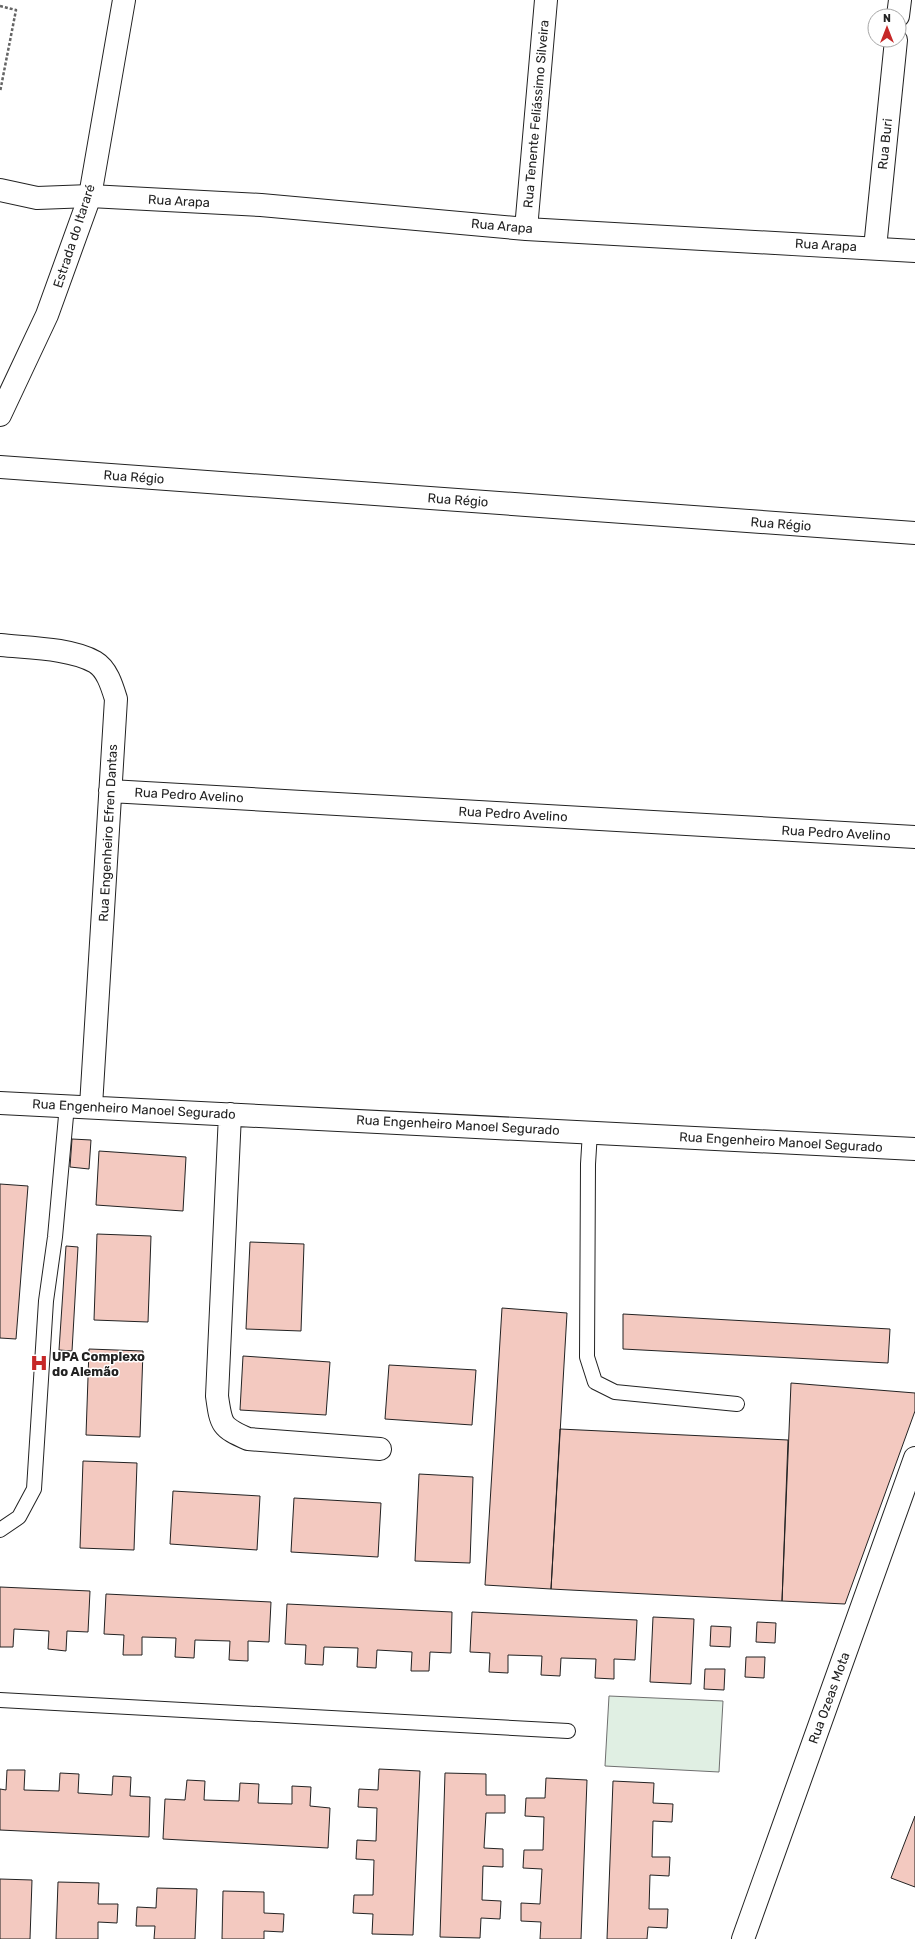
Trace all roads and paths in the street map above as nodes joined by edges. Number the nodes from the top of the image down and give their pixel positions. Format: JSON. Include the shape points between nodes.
{"nodes":[{"id":1,"x":124,"y":0,"type":"edge"},
{"id":2,"x":546,"y":0,"type":"edge"},
{"id":3,"x":0,"y":6,"type":"edge"},
{"id":4,"x":895,"y":48,"type":"edge"},
{"id":5,"x":1,"y":79,"type":"edge"},
{"id":6,"x":0,"y":92,"type":"edge"},
{"id":7,"x":0,"y":190,"type":"edge"},
{"id":8,"x":90,"y":196,"type":"junction"},
{"id":9,"x":526,"y":229,"type":"junction"},
{"id":10,"x":875,"y":248,"type":"junction"},
{"id":11,"x":915,"y":251,"type":"edge"},
{"id":12,"x":0,"y":415,"type":"edge"},
{"id":13,"x":0,"y":467,"type":"edge"},
{"id":14,"x":915,"y":534,"type":"edge"},
{"id":15,"x":0,"y":645,"type":"edge"},
{"id":16,"x":110,"y":791,"type":"junction"},
{"id":17,"x":915,"y":837,"type":"edge"},
{"id":18,"x":0,"y":1103,"type":"edge"},
{"id":19,"x":67,"y":1105,"type":"junction"},
{"id":20,"x":91,"y":1106,"type":"junction"},
{"id":21,"x":230,"y":1114,"type":"junction"},
{"id":22,"x":590,"y":1132,"type":"junction"},
{"id":23,"x":915,"y":1149,"type":"edge"},
{"id":24,"x":737,"y":1404,"type":"dead end"},
{"id":25,"x":380,"y":1449,"type":"dead end"},
{"id":26,"x":915,"y":1458,"type":"edge"},
{"id":27,"x":0,"y":1530,"type":"edge"},
{"id":28,"x":0,"y":1700,"type":"edge"},
{"id":29,"x":568,"y":1731,"type":"dead end"},
{"id":30,"x":743,"y":1939,"type":"edge"}],
"edges":[{"from":1,"to":8,"type":"street","name":"Estrada do Itararé"},
{"from":2,"to":9,"type":"street","name":"Rua Tenente Feliássimo Silveira"},
{"from":3,"to":5,"type":"path","via":[[16,10]]},
{"from":4,"to":10,"type":"street","name":"Rua Buri"},
{"from":5,"to":6,"type":"path"},
{"from":7,"to":8,"type":"street","name":"Rua Arapa","via":[[37,198]]},
{"from":8,"to":9,"type":"street","name":"Rua Arapa","via":[[261,206]]},
{"from":8,"to":12,"type":"street","name":"Estrada do Itararé","via":[[47,315]]},
{"from":9,"to":10,"type":"street","name":"Rua Arapa"},
{"from":10,"to":11,"type":"street","name":"Rua Arapa"},
{"from":13,"to":14,"type":"street","name":"Rua Régio"},
{"from":15,"to":16,"type":"street","name":"Rua Engenheiro Efren Dantas","via":[[71,653],[96,662],[109,679],[116,699]]},
{"from":16,"to":17,"type":"street","name":"Rua Pedro Avelino"},
{"from":16,"to":20,"type":"street","name":"Rua Engenheiro Efren Dantas"},
{"from":18,"to":19,"type":"street","name":"Rua Engenheiro Manoel Segurado"},
{"from":19,"to":20,"type":"street","name":"Rua Engenheiro Manoel Segurado"},
{"from":19,"to":27,"type":"lane","via":[[55,1237],[46,1302],[34,1489],[19,1517]]},
{"from":20,"to":21,"type":"street","name":"Rua Engenheiro Manoel Segurado"},
{"from":21,"to":22,"type":"street","name":"Rua Engenheiro Manoel Segurado"},
{"from":21,"to":25,"type":"street","via":[[217,1396],[220,1419],[231,1431],[248,1439]]},
{"from":22,"to":23,"type":"street","name":"Rua Engenheiro Manoel Segurado"},
{"from":22,"to":24,"type":"lane","via":[[587,1357],[595,1382],[615,1392]]},
{"from":26,"to":30,"type":"street","name":"Rua Ozeas Mota"},
{"from":28,"to":29,"type":"lane"}]}
